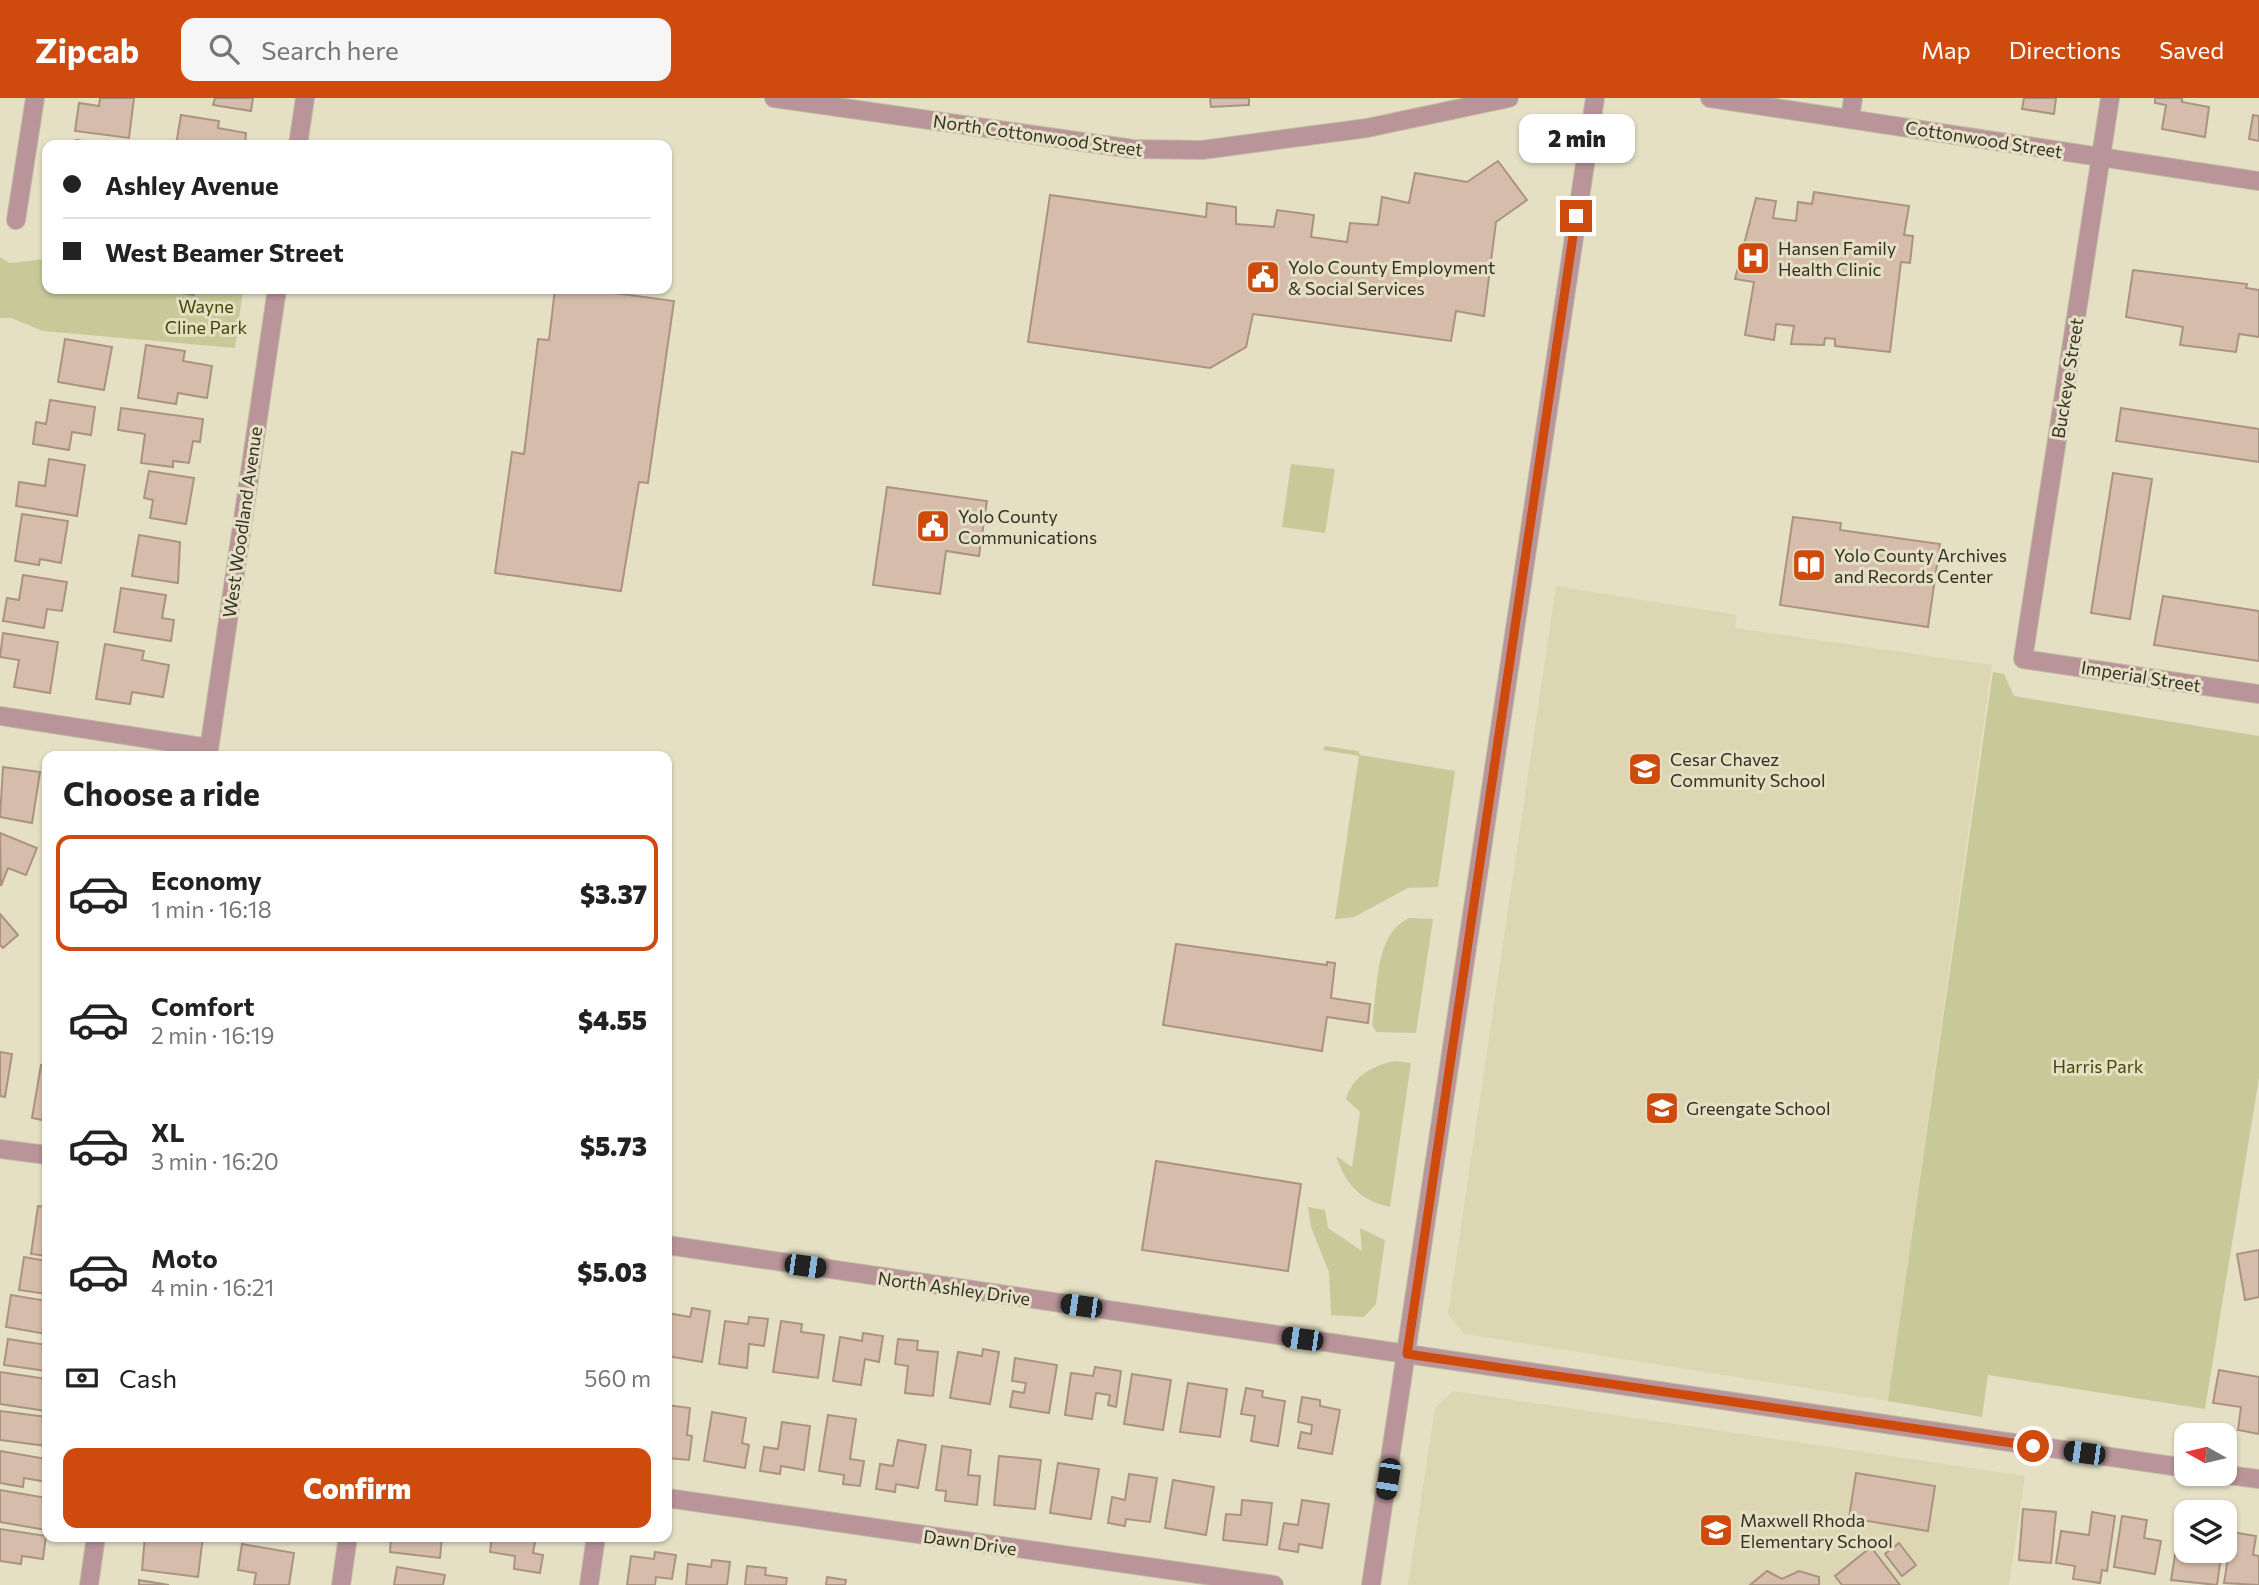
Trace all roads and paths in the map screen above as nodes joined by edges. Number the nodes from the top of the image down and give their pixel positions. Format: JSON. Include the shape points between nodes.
{"nodes":[{"id":1,"x":35,"y":98,"type":"edge"},
{"id":2,"x":305,"y":98,"type":"edge"},
{"id":3,"x":774,"y":98,"type":"edge"},
{"id":4,"x":1509,"y":98,"type":"edge"},
{"id":5,"x":1595,"y":98,"type":"edge"},
{"id":6,"x":1710,"y":98,"type":"edge"},
{"id":7,"x":1853,"y":98,"type":"edge"},
{"id":8,"x":2110,"y":98,"type":"edge"},
{"id":9,"x":1850,"y":119,"type":"junction"},
{"id":10,"x":299,"y":140,"type":"edge"},
{"id":11,"x":2101,"y":157,"type":"junction"},
{"id":12,"x":2259,"y":181,"type":"edge"},
{"id":13,"x":16,"y":220,"type":"dead end"},
{"id":14,"x":276,"y":294,"type":"edge"},
{"id":15,"x":2024,"y":659,"type":"joint"},
{"id":16,"x":2259,"y":694,"type":"edge"},
{"id":17,"x":0,"y":716,"type":"edge"},
{"id":18,"x":202,"y":751,"type":"edge"},
{"id":19,"x":208,"y":751,"type":"edge"},
{"id":20,"x":0,"y":1149,"type":"edge"},
{"id":21,"x":42,"y":1154,"type":"edge"},
{"id":22,"x":672,"y":1246,"type":"edge"},
{"id":23,"x":1407,"y":1354,"type":"junction"},
{"id":24,"x":2174,"y":1466,"type":"edge"},
{"id":25,"x":2237,"y":1476,"type":"edge"},
{"id":26,"x":2259,"y":1479,"type":"edge"},
{"id":27,"x":672,"y":1499,"type":"edge"},
{"id":28,"x":95,"y":1542,"type":"edge"},
{"id":29,"x":347,"y":1542,"type":"edge"},
{"id":30,"x":595,"y":1542,"type":"edge"},
{"id":31,"x":89,"y":1585,"type":"edge"},
{"id":32,"x":341,"y":1585,"type":"edge"},
{"id":33,"x":589,"y":1585,"type":"edge"},
{"id":34,"x":1274,"y":1585,"type":"edge"},
{"id":35,"x":1371,"y":1585,"type":"edge"}],
"edges":[{"from":1,"to":13,"type":"street"},
{"from":2,"to":10,"type":"street"},
{"from":3,"to":4,"type":"street","name":"North Cottonwood Street","via":[[1133,149],[1188,150],[1367,128]]},
{"from":5,"to":23,"type":"street"},
{"from":6,"to":9,"type":"street","name":"Cottonwood Street"},
{"from":7,"to":9,"type":"street"},
{"from":8,"to":11,"type":"street","name":"Buckeye Street"},
{"from":9,"to":11,"type":"street","name":"Cottonwood Street"},
{"from":11,"to":12,"type":"street","name":"Cottonwood Street"},
{"from":11,"to":15,"type":"street","name":"Buckeye Street"},
{"from":14,"to":19,"type":"street","name":"West Woodland Avenue"},
{"from":15,"to":16,"type":"street","name":"Imperial Street"},
{"from":17,"to":18,"type":"street"},
{"from":20,"to":21,"type":"street"},
{"from":22,"to":23,"type":"street","name":"North Ashley Drive"},
{"from":23,"to":24,"type":"street","name":"North Ashley Drive"},
{"from":23,"to":35,"type":"street"},
{"from":25,"to":26,"type":"street"},
{"from":27,"to":34,"type":"street","name":"Dawn Drive"},
{"from":28,"to":31,"type":"street"},
{"from":29,"to":32,"type":"street"},
{"from":30,"to":33,"type":"street"}]}
